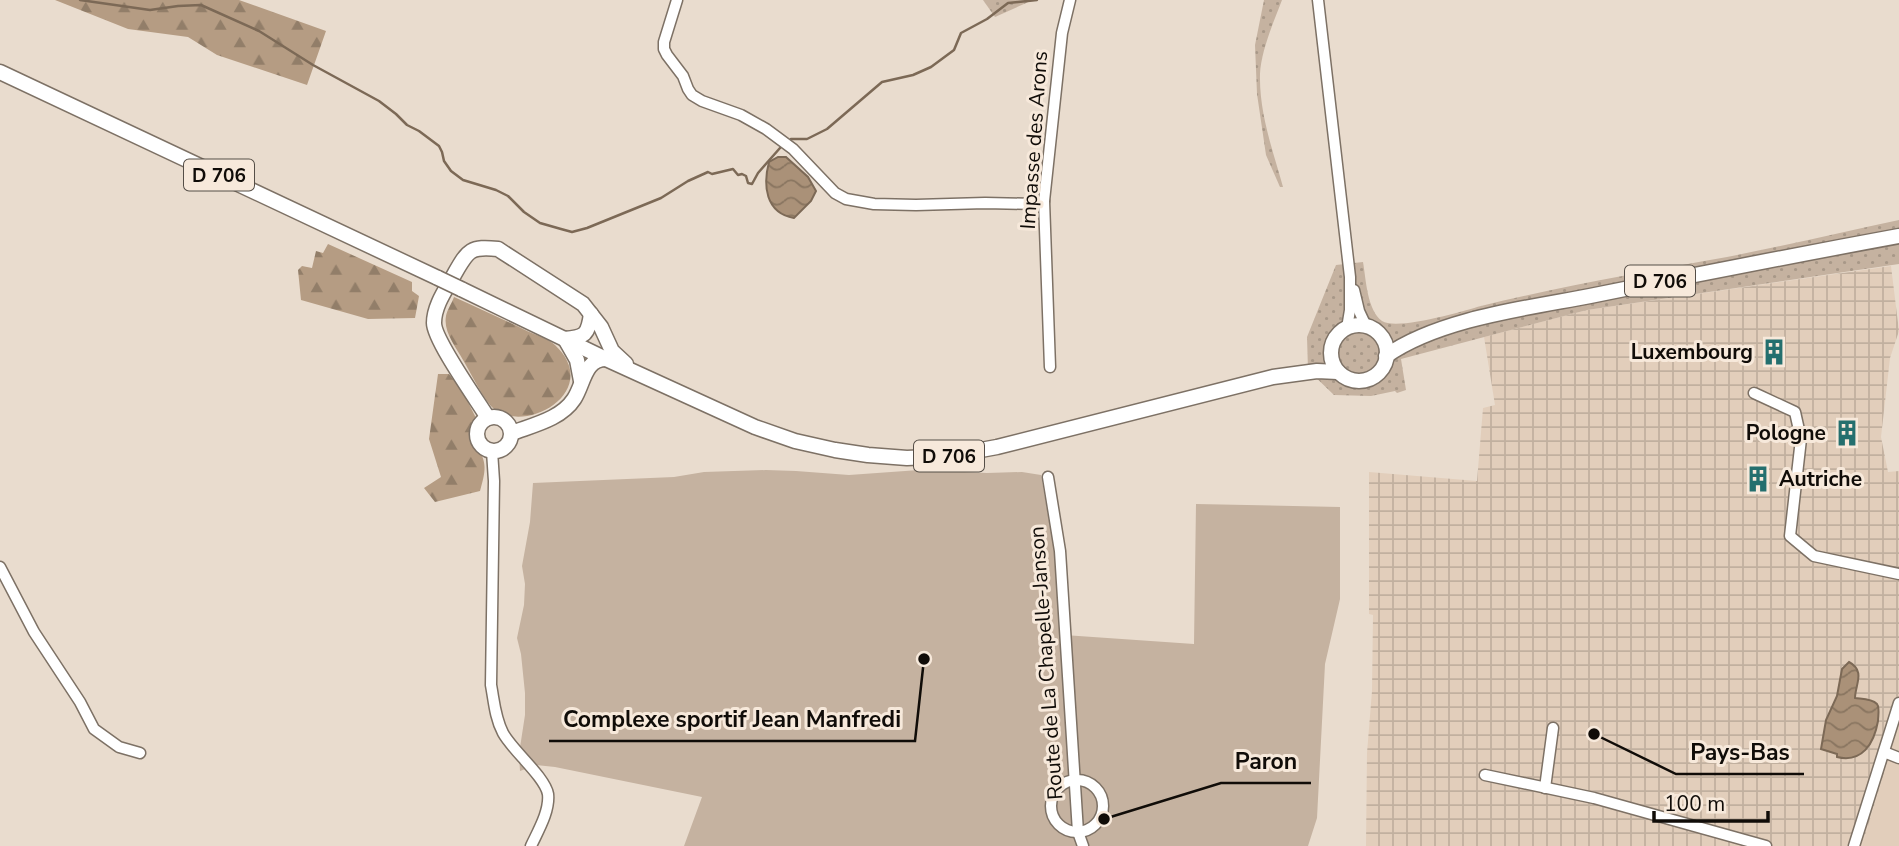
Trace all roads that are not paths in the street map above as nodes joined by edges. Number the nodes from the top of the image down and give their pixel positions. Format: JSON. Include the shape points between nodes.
{"nodes":[{"id":1,"x":677,"y":0,"type":"edge"},
{"id":2,"x":1070,"y":0,"type":"edge"},
{"id":3,"x":1318,"y":0,"type":"edge"},
{"id":4,"x":0,"y":72,"type":"edge"},
{"id":5,"x":1044,"y":201,"type":"junction"},
{"id":6,"x":1899,"y":236,"type":"edge"},
{"id":7,"x":1350,"y":277,"type":"junction"},
{"id":8,"x":591,"y":314,"type":"junction"},
{"id":9,"x":1366,"y":326,"type":"junction"},
{"id":10,"x":1347,"y":328,"type":"junction"},
{"id":11,"x":1423,"y":335,"type":"junction"},
{"id":12,"x":1381,"y":337,"type":"junction"},
{"id":13,"x":565,"y":339,"type":"junction"},
{"id":14,"x":1331,"y":351,"type":"junction"},
{"id":15,"x":1386,"y":356,"type":"junction"},
{"id":16,"x":606,"y":359,"type":"junction"},
{"id":17,"x":1050,"y":367,"type":"dead end"},
{"id":18,"x":632,"y":370,"type":"junction"},
{"id":19,"x":1338,"y":372,"type":"junction"},
{"id":20,"x":1273,"y":377,"type":"junction"},
{"id":21,"x":581,"y":381,"type":"junction"},
{"id":22,"x":1754,"y":393,"type":"dead end"},
{"id":23,"x":488,"y":418,"type":"junction"},
{"id":24,"x":512,"y":433,"type":"junction"},
{"id":25,"x":492,"y":451,"type":"junction"},
{"id":26,"x":1048,"y":477,"type":"dead end"},
{"id":27,"x":0,"y":567,"type":"edge"},
{"id":28,"x":1899,"y":574,"type":"edge"},
{"id":29,"x":1899,"y":703,"type":"edge"},
{"id":30,"x":1553,"y":728,"type":"dead end"},
{"id":31,"x":1884,"y":752,"type":"junction"},
{"id":32,"x":140,"y":753,"type":"dead end"},
{"id":33,"x":1899,"y":758,"type":"edge"},
{"id":34,"x":1485,"y":775,"type":"dead end"},
{"id":35,"x":1075,"y":780,"type":"junction"},
{"id":36,"x":1545,"y":788,"type":"junction"},
{"id":37,"x":1078,"y":832,"type":"junction"},
{"id":38,"x":531,"y":846,"type":"edge"},
{"id":39,"x":1083,"y":846,"type":"edge"},
{"id":40,"x":1766,"y":846,"type":"edge"},
{"id":41,"x":1854,"y":846,"type":"edge"}],
"edges":[{"from":1,"to":5,"type":"street","via":[[664,49],[692,95],[766,129],[793,149],[835,193],[865,203],[916,205]]},
{"from":2,"to":5,"type":"street","name":"Impasse des Arons","via":[[1062,33]]},
{"from":3,"to":7,"type":"street"},
{"from":4,"to":13,"type":"main road","number":"D 706","bridge":true},
{"from":5,"to":17,"type":"street","name":"Impasse des Arons"},
{"from":6,"to":11,"type":"main road","number":"D 706","via":[[1483,317]]},
{"from":7,"to":9,"type":"street"},
{"from":7,"to":10,"type":"street"},
{"from":8,"to":13,"type":"main road","via":[[585,335]]},
{"from":8,"to":18,"type":"main road","via":[[612,351]]},
{"from":8,"to":23,"type":"main road","via":[[583,303],[498,249],[481,247],[466,254],[437,307],[434,325]]},
{"from":9,"to":10,"type":"main road"},
{"from":9,"to":12,"type":"main road"},
{"from":10,"to":14,"type":"main road","via":[[1336,337]]},
{"from":11,"to":12,"type":"main road","number":"D 706"},
{"from":11,"to":15,"type":"main road","number":"D 706"},
{"from":12,"to":15,"type":"main road"},
{"from":13,"to":16,"type":"main road","number":"D 706"},
{"from":13,"to":21,"type":"main road","via":[[577,360]]},
{"from":14,"to":19,"type":"main road"},
{"from":14,"to":20,"type":"main road","number":"D 706"},
{"from":15,"to":19,"type":"main road","via":[[1381,369],[1365,380],[1350,380]]},
{"from":16,"to":18,"type":"main road","number":"D 706"},
{"from":16,"to":21,"type":"main road","via":[[592,363]]},
{"from":18,"to":20,"type":"main road","number":"D 706","via":[[795,441],[857,454],[907,458],[997,447]]},
{"from":19,"to":20,"type":"main road","number":"D 706"},
{"from":21,"to":24,"type":"main road","via":[[562,413]]},
{"from":22,"to":28,"type":"street","via":[[1795,412],[1801,439],[1790,536],[1814,556]]},
{"from":23,"to":24,"type":"main road","via":[[504,419]]},
{"from":23,"to":25,"type":"main road","via":[[477,436],[482,446]]},
{"from":24,"to":25,"type":"main road","via":[[508,444]]},
{"from":25,"to":38,"type":"street","via":[[491,685],[503,734],[548,793]]},
{"from":26,"to":35,"type":"street","name":"Route de La Chapelle-Janson","via":[[1060,551]]},
{"from":27,"to":32,"type":"street","via":[[94,730],[119,747]]},
{"from":29,"to":31,"type":"street"},
{"from":30,"to":36,"type":"street"},
{"from":31,"to":33,"type":"street"},
{"from":31,"to":41,"type":"street"},
{"from":34,"to":36,"type":"street"},
{"from":35,"to":37,"type":"street","name":"Route de La Chapelle-Janson"},
{"from":35,"to":37,"type":"street","via":[[1058,787],[1051,812],[1061,827]]},
{"from":35,"to":37,"type":"street","via":[[1091,784],[1103,804],[1093,827]]},
{"from":36,"to":40,"type":"street"},
{"from":37,"to":39,"type":"street","name":"Route de La Chapelle-Janson"}]}
